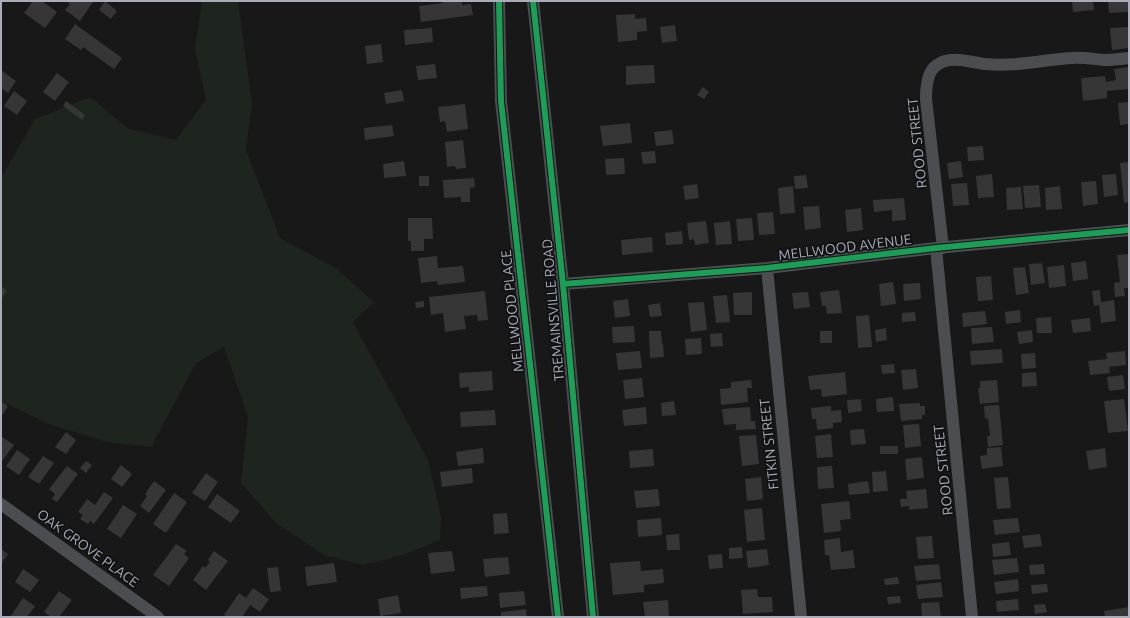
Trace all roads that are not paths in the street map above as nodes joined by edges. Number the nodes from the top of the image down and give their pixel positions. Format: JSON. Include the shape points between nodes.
{"nodes":[{"id":1,"x":499,"y":1,"type":"edge"},
{"id":2,"x":533,"y":1,"type":"edge"},
{"id":3,"x":1129,"y":58,"type":"edge"},
{"id":4,"x":1129,"y":230,"type":"edge"},
{"id":5,"x":939,"y":248,"type":"junction"},
{"id":6,"x":767,"y":268,"type":"junction"},
{"id":7,"x":563,"y":284,"type":"junction"},
{"id":8,"x":1,"y":504,"type":"edge"},
{"id":9,"x":158,"y":617,"type":"edge"},
{"id":10,"x":558,"y":617,"type":"edge"},
{"id":11,"x":593,"y":617,"type":"edge"},
{"id":12,"x":801,"y":617,"type":"edge"},
{"id":13,"x":972,"y":617,"type":"edge"}],
"edges":[{"from":1,"to":10,"type":"street","name":"MELLWOOD PLACE","via":[[501,101]]},
{"from":2,"to":7,"type":"street","name":"TREMAINSVILLE ROAD"},
{"from":3,"to":5,"type":"street","name":"ROOD STREET","via":[[1072,58],[1009,65],[959,60],[936,65],[926,86],[926,99]]},
{"from":4,"to":5,"type":"street","name":"MELLWOOD AVENUE"},
{"from":5,"to":6,"type":"street","name":"MELLWOOD AVENUE"},
{"from":5,"to":13,"type":"street","name":"ROOD STREET"},
{"from":6,"to":7,"type":"street","name":"MELLWOOD AVENUE"},
{"from":6,"to":12,"type":"street","name":"FITKIN STREET"},
{"from":7,"to":11,"type":"street","name":"TREMAINSVILLE ROAD"},
{"from":8,"to":9,"type":"street","name":"OAK GROVE PLACE"}]}
